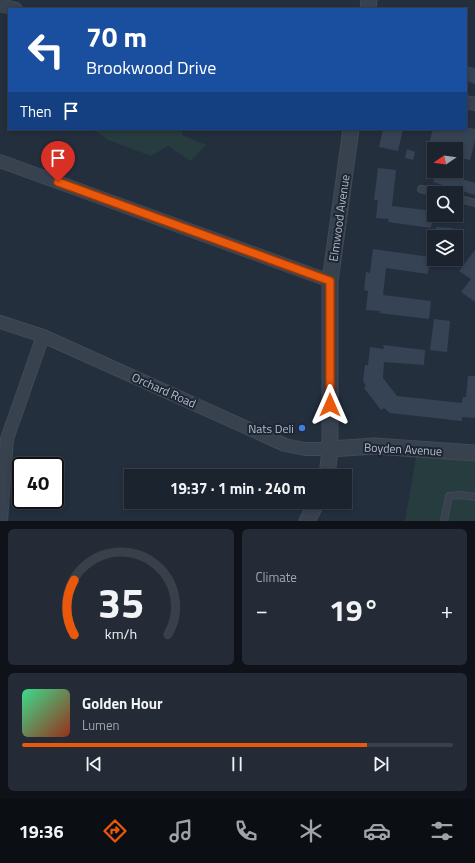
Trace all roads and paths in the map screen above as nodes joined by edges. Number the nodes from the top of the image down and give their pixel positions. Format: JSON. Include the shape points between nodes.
{"nodes":[{"id":1,"x":0,"y":4,"type":"edge"},
{"id":2,"x":12,"y":8,"type":"edge"},
{"id":3,"x":352,"y":130,"type":"edge"},
{"id":4,"x":0,"y":161,"type":"edge"},
{"id":5,"x":421,"y":189,"type":"dead end"},
{"id":6,"x":427,"y":190,"type":"edge"},
{"id":7,"x":463,"y":200,"type":"edge"},
{"id":8,"x":475,"y":203,"type":"edge"},
{"id":9,"x":330,"y":281,"type":"junction"},
{"id":10,"x":0,"y":322,"type":"edge"},
{"id":11,"x":43,"y":336,"type":"junction"},
{"id":12,"x":330,"y":449,"type":"junction"},
{"id":13,"x":475,"y":453,"type":"edge"},
{"id":14,"x":328,"y":469,"type":"edge"},
{"id":15,"x":475,"y":496,"type":"edge"},
{"id":16,"x":313,"y":509,"type":"edge"},
{"id":17,"x":1,"y":521,"type":"edge"},
{"id":18,"x":307,"y":521,"type":"edge"},
{"id":19,"x":444,"y":521,"type":"edge"}],
"edges":[{"from":1,"to":2,"type":"street"},
{"from":3,"to":9,"type":"street","name":"Elmwood Avenue"},
{"from":4,"to":9,"type":"street"},
{"from":5,"to":6,"type":"lane"},
{"from":7,"to":8,"type":"lane"},
{"from":9,"to":12,"type":"street","name":"Elmwood Avenue"},
{"from":10,"to":11,"type":"street","name":"Orchard Road"},
{"from":11,"to":12,"type":"street","name":"Orchard Road","via":[[285,445]]},
{"from":11,"to":17,"type":"street","via":[[7,438]]},
{"from":12,"to":13,"type":"street","name":"Boyden Avenue","via":[[376,446]]},
{"from":12,"to":14,"type":"street","name":"Elmwood Avenue"},
{"from":15,"to":19,"type":"lane","via":[[449,496]]},
{"from":16,"to":18,"type":"street"}]}
